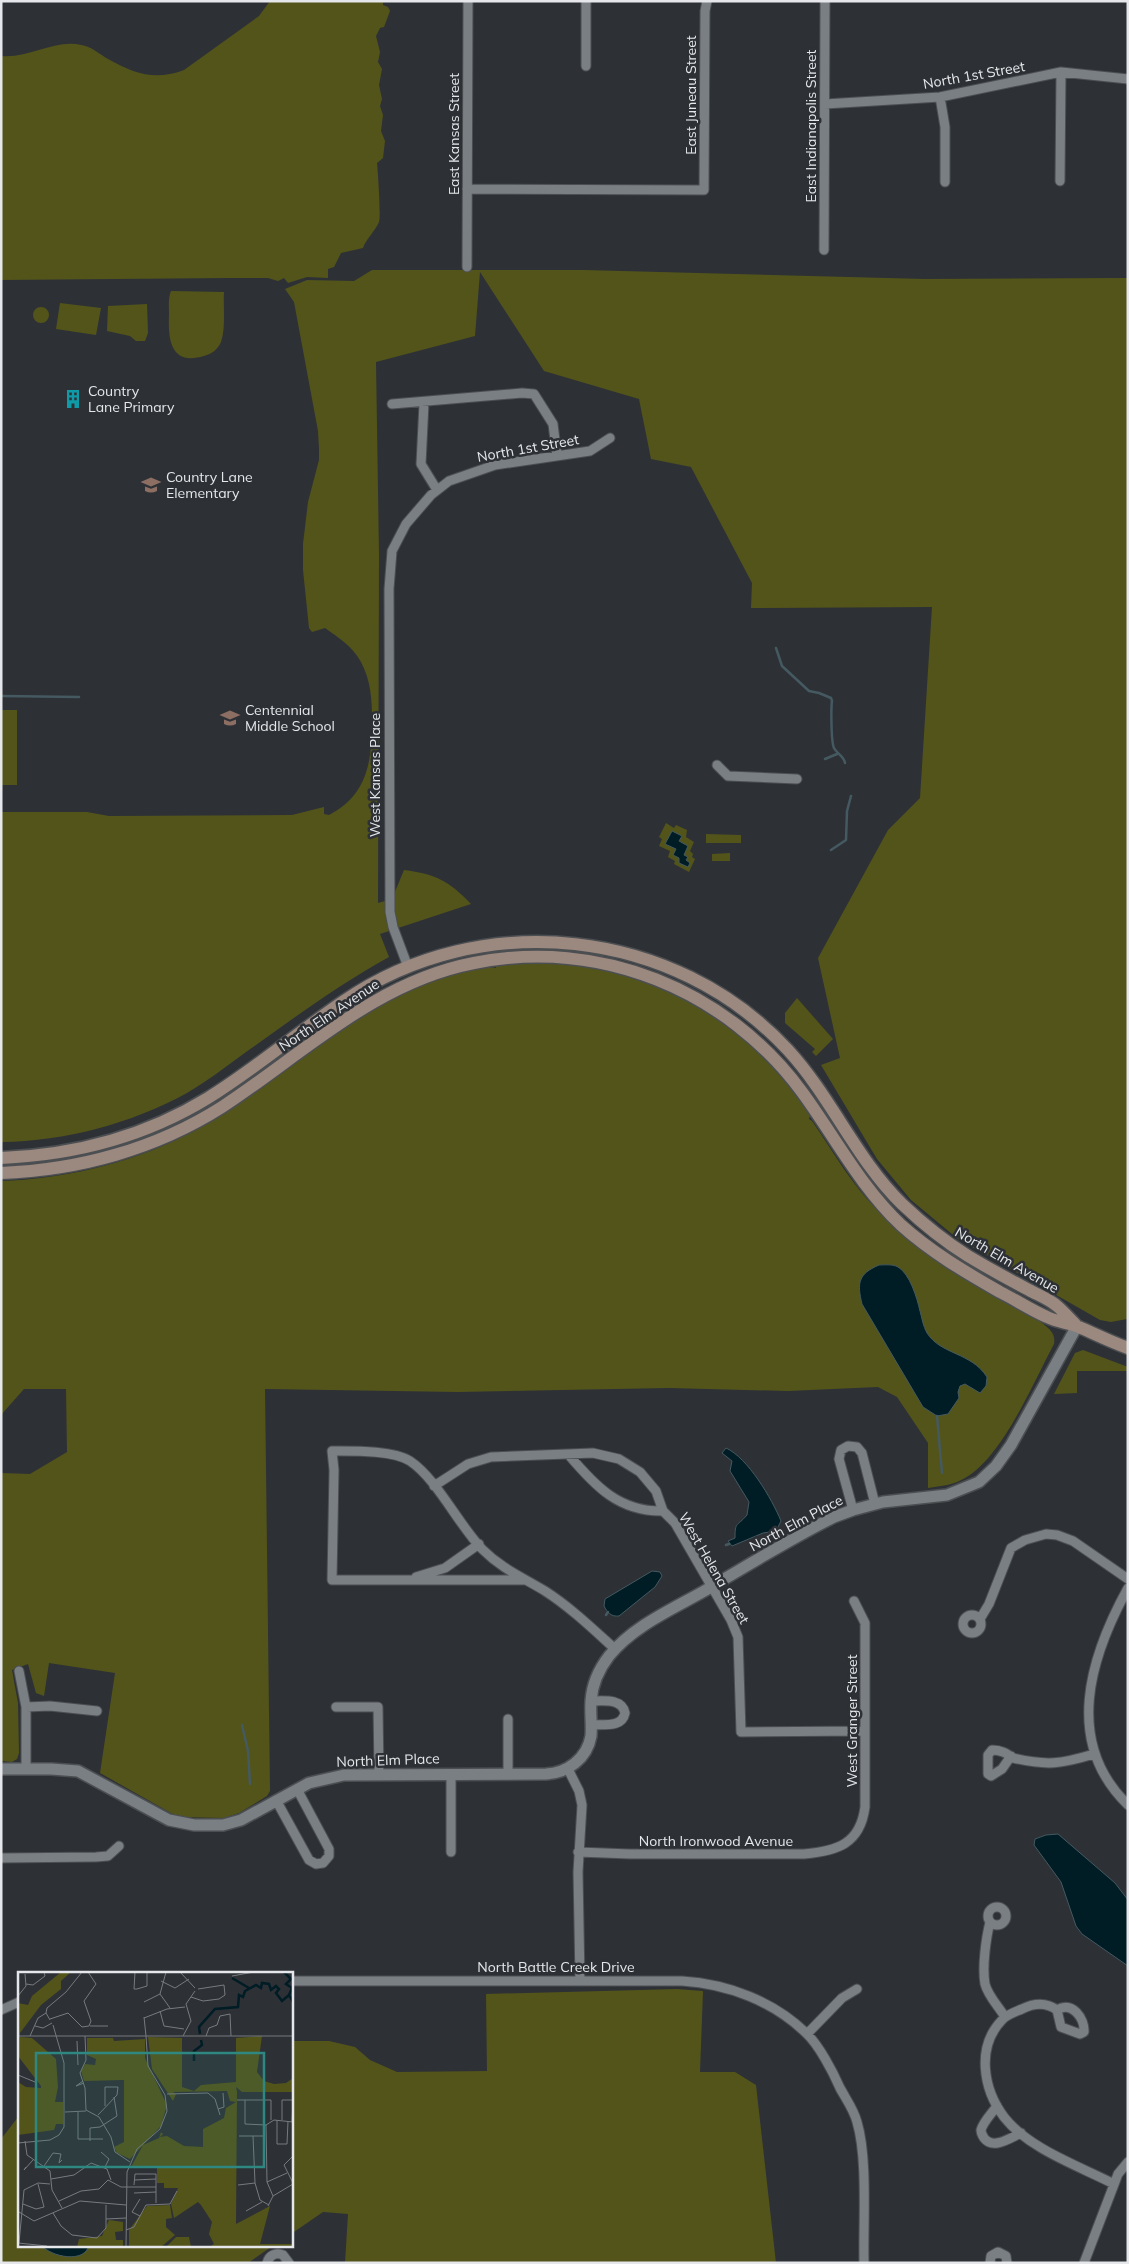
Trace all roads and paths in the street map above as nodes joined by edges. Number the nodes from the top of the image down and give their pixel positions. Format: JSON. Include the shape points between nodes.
{"nodes":[{"id":1,"x":468,"y":1,"type":"edge"},
{"id":2,"x":586,"y":1,"type":"edge"},
{"id":3,"x":707,"y":1,"type":"edge"},
{"id":4,"x":825,"y":1,"type":"edge"},
{"id":5,"x":586,"y":66,"type":"dead end"},
{"id":6,"x":1061,"y":72,"type":"junction"},
{"id":7,"x":1128,"y":79,"type":"edge"},
{"id":8,"x":940,"y":97,"type":"junction"},
{"id":9,"x":825,"y":104,"type":"junction"},
{"id":10,"x":1060,"y":181,"type":"dead end"},
{"id":11,"x":945,"y":182,"type":"dead end"},
{"id":12,"x":468,"y":189,"type":"junction"},
{"id":13,"x":824,"y":250,"type":"dead end"},
{"id":14,"x":467,"y":267,"type":"dead end"},
{"id":15,"x":424,"y":403,"type":"junction"},
{"id":16,"x":392,"y":404,"type":"dead end"},
{"id":17,"x":610,"y":438,"type":"dead end"},
{"id":18,"x":557,"y":456,"type":"junction"},
{"id":19,"x":437,"y":490,"type":"junction"},
{"id":20,"x":389,"y":579,"type":"joint"},
{"id":21,"x":717,"y":765,"type":"dead end"},
{"id":22,"x":797,"y":779,"type":"dead end"},
{"id":23,"x":608,"y":948,"type":"junction"},
{"id":24,"x":605,"y":963,"type":"junction"},
{"id":25,"x":408,"y":967,"type":"junction"},
{"id":26,"x":413,"y":981,"type":"junction"},
{"id":27,"x":759,"y":1023,"type":"junction"},
{"id":28,"x":749,"y":1034,"type":"junction"},
{"id":29,"x":1,"y":1158,"type":"edge"},
{"id":30,"x":1,"y":1173,"type":"edge"},
{"id":31,"x":1077,"y":1326,"type":"junction"},
{"id":32,"x":1128,"y":1348,"type":"edge"},
{"id":33,"x":568,"y":1454,"type":"junction"},
{"id":34,"x":434,"y":1486,"type":"junction"},
{"id":35,"x":875,"y":1504,"type":"junction"},
{"id":36,"x":853,"y":1510,"type":"junction"},
{"id":37,"x":663,"y":1511,"type":"junction"},
{"id":38,"x":478,"y":1544,"type":"junction"},
{"id":39,"x":1128,"y":1579,"type":"edge"},
{"id":40,"x":406,"y":1580,"type":"junction"},
{"id":41,"x":524,"y":1580,"type":"junction"},
{"id":42,"x":712,"y":1587,"type":"junction"},
{"id":43,"x":1128,"y":1588,"type":"edge"},
{"id":44,"x":854,"y":1601,"type":"dead end"},
{"id":45,"x":980,"y":1619,"type":"dead end"},
{"id":46,"x":615,"y":1649,"type":"junction"},
{"id":47,"x":19,"y":1671,"type":"dead end"},
{"id":48,"x":591,"y":1701,"type":"junction"},
{"id":49,"x":26,"y":1707,"type":"junction"},
{"id":50,"x":336,"y":1708,"type":"dead end"},
{"id":51,"x":97,"y":1711,"type":"dead end"},
{"id":52,"x":508,"y":1719,"type":"dead end"},
{"id":53,"x":591,"y":1725,"type":"junction"},
{"id":54,"x":865,"y":1731,"type":"junction"},
{"id":55,"x":1094,"y":1754,"type":"junction"},
{"id":56,"x":1011,"y":1756,"type":"dead end"},
{"id":57,"x":1,"y":1769,"type":"edge"},
{"id":58,"x":26,"y":1769,"type":"junction"},
{"id":59,"x":568,"y":1769,"type":"junction"},
{"id":60,"x":379,"y":1774,"type":"junction"},
{"id":61,"x":451,"y":1774,"type":"junction"},
{"id":62,"x":508,"y":1774,"type":"junction"},
{"id":63,"x":297,"y":1789,"type":"junction"},
{"id":64,"x":276,"y":1800,"type":"junction"},
{"id":65,"x":1128,"y":1805,"type":"edge"},
{"id":66,"x":850,"y":1839,"type":"joint"},
{"id":67,"x":119,"y":1846,"type":"dead end"},
{"id":68,"x":451,"y":1852,"type":"dead end"},
{"id":69,"x":578,"y":1852,"type":"junction"},
{"id":70,"x":1,"y":1858,"type":"edge"},
{"id":71,"x":990,"y":1922,"type":"dead end"},
{"id":72,"x":292,"y":1981,"type":"edge"},
{"id":73,"x":580,"y":1981,"type":"junction"},
{"id":74,"x":857,"y":1989,"type":"dead end"},
{"id":75,"x":18,"y":2002,"type":"edge"},
{"id":76,"x":1,"y":2010,"type":"edge"},
{"id":77,"x":1057,"y":2010,"type":"dead end"},
{"id":78,"x":1005,"y":2017,"type":"junction"},
{"id":79,"x":808,"y":2034,"type":"junction"},
{"id":80,"x":997,"y":2106,"type":"junction"},
{"id":81,"x":1021,"y":2133,"type":"junction"},
{"id":82,"x":1128,"y":2162,"type":"edge"},
{"id":83,"x":1114,"y":2184,"type":"junction"},
{"id":84,"x":267,"y":2263,"type":"edge"},
{"id":85,"x":289,"y":2263,"type":"edge"},
{"id":86,"x":864,"y":2263,"type":"edge"},
{"id":87,"x":990,"y":2263,"type":"edge"},
{"id":88,"x":1007,"y":2263,"type":"edge"},
{"id":89,"x":1084,"y":2263,"type":"edge"}],
"edges":[{"from":1,"to":12,"type":"street","name":"East Kansas Street"},
{"from":2,"to":5,"type":"street"},
{"from":3,"to":12,"type":"street","name":"East Juneau Street","via":[[704,190]]},
{"from":4,"to":9,"type":"street","name":"East Indianapolis Street"},
{"from":6,"to":7,"type":"street","name":"North 1st Street"},
{"from":6,"to":8,"type":"street","name":"North 1st Street"},
{"from":6,"to":10,"type":"street"},
{"from":8,"to":9,"type":"street","name":"North 1st Street"},
{"from":8,"to":11,"type":"street","via":[[945,128]]},
{"from":9,"to":13,"type":"street","name":"East Indianapolis Street"},
{"from":12,"to":14,"type":"street","name":"East Kansas Street"},
{"from":15,"to":16,"type":"street"},
{"from":15,"to":18,"type":"street","via":[[534,394],[553,424]]},
{"from":15,"to":19,"type":"street","via":[[421,464]]},
{"from":17,"to":18,"type":"street","name":"North 1st Street","via":[[590,451]]},
{"from":18,"to":19,"type":"street","name":"North 1st Street","via":[[495,464],[449,481]]},
{"from":19,"to":20,"type":"street","name":"North 1st Street","via":[[406,524],[392,551]]},
{"from":20,"to":25,"type":"street","name":"West Kansas Place","via":[[390,912]]},
{"from":21,"to":22,"type":"street","via":[[728,776]]},
{"from":23,"to":24,"type":"main road"},
{"from":23,"to":25,"type":"main road","name":"North Elm Avenue","via":[[551,941],[516,942],[459,950]]},
{"from":23,"to":27,"type":"main road","name":"North Elm Avenue","via":[[648,959],[696,980]]},
{"from":24,"to":26,"type":"main road","name":"North Elm Avenue","via":[[556,957],[503,958],[466,964]]},
{"from":24,"to":28,"type":"main road","name":"North Elm Avenue","via":[[675,987],[723,1014]]},
{"from":25,"to":26,"type":"main road"},
{"from":25,"to":29,"type":"main road","name":"North Elm Avenue","via":[[359,992],[208,1098],[158,1124],[77,1149]]},
{"from":26,"to":30,"type":"main road","name":"North Elm Avenue","via":[[366,1006],[219,1108],[172,1134],[93,1161]]},
{"from":27,"to":28,"type":"main road"},
{"from":27,"to":31,"type":"main road","name":"North Elm Avenue","via":[[800,1065],[864,1160],[913,1214],[964,1254],[1055,1304]]},
{"from":28,"to":31,"type":"main road","name":"North Elm Avenue","via":[[791,1078],[864,1185],[902,1225],[970,1275],[1049,1318]]},
{"from":31,"to":32,"type":"main road"},
{"from":31,"to":35,"type":"street","name":"North Elm Place","via":[[1011,1445],[988,1474],[971,1486],[947,1495]]},
{"from":33,"to":34,"type":"street","name":"West Helena Street","via":[[491,1457],[468,1464]]},
{"from":33,"to":37,"type":"street","name":"West Helena Street","via":[[593,1484],[626,1505],[646,1511]]},
{"from":33,"to":37,"type":"street","name":"West Helena Street","via":[[593,1453],[619,1459],[640,1472],[656,1491]]},
{"from":34,"to":38,"type":"street"},
{"from":34,"to":40,"type":"street","via":[[419,1468],[401,1456],[332,1451],[332,1580]]},
{"from":35,"to":36,"type":"street","name":"North Elm Place"},
{"from":35,"to":36,"type":"street","via":[[862,1453],[857,1447],[848,1446],[841,1450],[839,1459]]},
{"from":36,"to":42,"type":"street","name":"North Elm Place","via":[[813,1528]]},
{"from":37,"to":42,"type":"street","name":"West Helena Street","via":[[675,1523]]},
{"from":38,"to":40,"type":"street","via":[[445,1568]]},
{"from":38,"to":41,"type":"street","via":[[509,1572]]},
{"from":39,"to":45,"type":"street","via":[[1064,1537],[1046,1534],[1016,1543],[1008,1552],[989,1604]]},
{"from":40,"to":41,"type":"street"},
{"from":41,"to":46,"type":"street","via":[[545,1592]]},
{"from":42,"to":46,"type":"street","name":"North Elm Place","via":[[644,1626]]},
{"from":42,"to":54,"type":"street","name":"West Helena Street","via":[[738,1637],[741,1732]]},
{"from":43,"to":55,"type":"street","via":[[1106,1632],[1091,1681],[1088,1722]]},
{"from":44,"to":54,"type":"street","name":"West Granger Street","via":[[865,1623]]},
{"from":46,"to":48,"type":"street","name":"North Elm Place","via":[[598,1674]]},
{"from":47,"to":49,"type":"street"},
{"from":48,"to":53,"type":"street","name":"North Elm Place"},
{"from":48,"to":53,"type":"street","via":[[617,1702],[626,1713],[616,1724]]},
{"from":49,"to":51,"type":"street"},
{"from":49,"to":58,"type":"street"},
{"from":50,"to":60,"type":"street","via":[[378,1707]]},
{"from":52,"to":62,"type":"street"},
{"from":53,"to":59,"type":"street","name":"North Elm Place","via":[[586,1750]]},
{"from":54,"to":66,"type":"street","name":"West Granger Street","via":[[864,1813]]},
{"from":55,"to":56,"type":"street","via":[[1050,1764]]},
{"from":55,"to":65,"type":"street","via":[[1098,1766]]},
{"from":57,"to":58,"type":"street","name":"North Elm Place"},
{"from":58,"to":64,"type":"street","name":"North Elm Place","via":[[78,1771],[169,1820],[186,1825],[232,1822],[253,1815]]},
{"from":59,"to":62,"type":"street","name":"North Elm Place","via":[[556,1773]]},
{"from":59,"to":69,"type":"street","via":[[582,1805]]},
{"from":60,"to":61,"type":"street","name":"North Elm Place"},
{"from":60,"to":63,"type":"street","name":"North Elm Place","via":[[332,1776]]},
{"from":61,"to":62,"type":"street","name":"North Elm Place"},
{"from":61,"to":68,"type":"street"},
{"from":63,"to":64,"type":"street","name":"North Elm Place"},
{"from":63,"to":64,"type":"street","via":[[328,1849],[329,1856],[323,1863],[309,1860]]},
{"from":66,"to":69,"type":"street","name":"North Ironwood Avenue","via":[[832,1851],[804,1854]]},
{"from":67,"to":70,"type":"street","via":[[108,1856]]},
{"from":69,"to":73,"type":"street"},
{"from":71,"to":78,"type":"street","via":[[985,1983]]},
{"from":72,"to":73,"type":"street","name":"North Battle Creek Drive"},
{"from":73,"to":79,"type":"street","name":"North Battle Creek Drive","via":[[715,1985],[766,2004]]},
{"from":74,"to":79,"type":"street","via":[[842,1998]]},
{"from":75,"to":76,"type":"street"},
{"from":77,"to":78,"type":"street","via":[[1046,2004],[1030,2005]]},
{"from":78,"to":80,"type":"street","via":[[988,2040],[984,2059],[992,2100]]},
{"from":79,"to":86,"type":"street","via":[[835,2076],[857,2122],[862,2160]]},
{"from":80,"to":81,"type":"street"},
{"from":80,"to":81,"type":"street","via":[[982,2128],[984,2139],[996,2143]]},
{"from":81,"to":83,"type":"street","via":[[1028,2140]]},
{"from":82,"to":83,"type":"street"},
{"from":83,"to":89,"type":"street"},
{"from":84,"to":85,"type":"street","via":[[277,2254],[284,2255]]},
{"from":87,"to":88,"type":"street","via":[[991,2256],[998,2252],[1006,2256]]}]}
